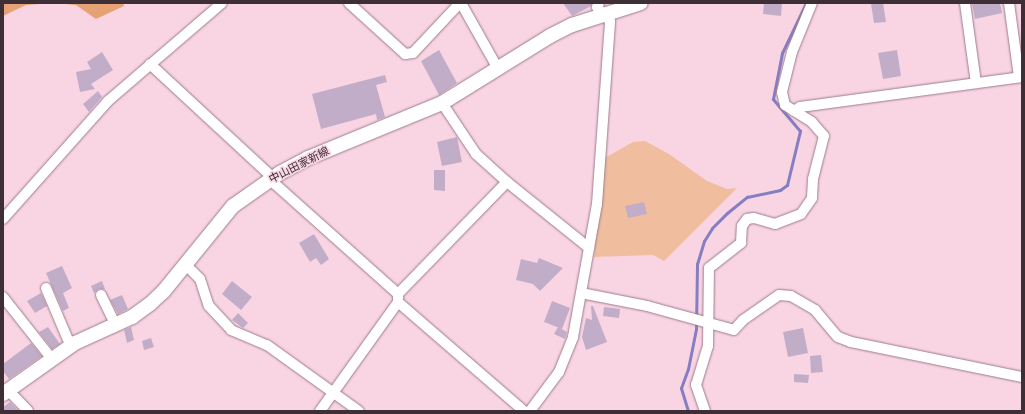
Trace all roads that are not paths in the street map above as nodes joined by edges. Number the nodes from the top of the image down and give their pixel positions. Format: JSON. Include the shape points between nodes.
{"nodes":[{"id":1,"x":222,"y":3,"type":"edge"},
{"id":2,"x":349,"y":3,"type":"edge"},
{"id":3,"x":641,"y":3,"type":"edge"},
{"id":4,"x":812,"y":3,"type":"edge"},
{"id":5,"x":965,"y":3,"type":"edge"},
{"id":6,"x":1009,"y":3,"type":"edge"},
{"id":7,"x":460,"y":4,"type":"edge"},
{"id":8,"x":602,"y":9,"type":"edge"},
{"id":9,"x":150,"y":64,"type":"junction"},
{"id":10,"x":497,"y":67,"type":"junction"},
{"id":11,"x":1020,"y":77,"type":"edge"},
{"id":12,"x":976,"y":83,"type":"junction"},
{"id":13,"x":442,"y":103,"type":"junction"},
{"id":14,"x":794,"y":111,"type":"junction"},
{"id":15,"x":272,"y":177,"type":"junction"},
{"id":16,"x":507,"y":182,"type":"junction"},
{"id":17,"x":3,"y":219,"type":"edge"},
{"id":18,"x":589,"y":248,"type":"junction"},
{"id":19,"x":185,"y":264,"type":"junction"},
{"id":20,"x":46,"y":288,"type":"dead end"},
{"id":21,"x":581,"y":293,"type":"junction"},
{"id":22,"x":101,"y":295,"type":"dead end"},
{"id":23,"x":3,"y":297,"type":"edge"},
{"id":24,"x":398,"y":298,"type":"junction"},
{"id":25,"x":710,"y":322,"type":"junction"},
{"id":26,"x":116,"y":324,"type":"junction"},
{"id":27,"x":71,"y":347,"type":"junction"},
{"id":28,"x":52,"y":359,"type":"junction"},
{"id":29,"x":1022,"y":377,"type":"edge"},
{"id":30,"x":332,"y":391,"type":"junction"},
{"id":31,"x":6,"y":392,"type":"edge"},
{"id":32,"x":28,"y":411,"type":"edge"},
{"id":33,"x":320,"y":411,"type":"edge"},
{"id":34,"x":359,"y":411,"type":"edge"},
{"id":35,"x":524,"y":411,"type":"edge"},
{"id":36,"x":530,"y":411,"type":"edge"},
{"id":37,"x":705,"y":411,"type":"edge"}],
"edges":[{"from":1,"to":9,"type":"street"},
{"from":2,"to":7,"type":"street","via":[[405,54],[413,54]]},
{"from":3,"to":8,"type":"main road","name":"中山田家新線"},
{"from":4,"to":14,"type":"street","via":[[792,52],[782,92],[785,105]]},
{"from":5,"to":12,"type":"street"},
{"from":6,"to":11,"type":"street"},
{"from":7,"to":10,"type":"street"},
{"from":8,"to":10,"type":"main road","name":"中山田家新線"},
{"from":8,"to":18,"type":"street","via":[[610,21],[596,204]]},
{"from":9,"to":15,"type":"street"},
{"from":9,"to":17,"type":"street","via":[[108,101]]},
{"from":10,"to":13,"type":"main road","name":"中山田家新線"},
{"from":11,"to":12,"type":"street"},
{"from":12,"to":14,"type":"street","via":[[800,107]]},
{"from":13,"to":15,"type":"main road","name":"中山田家新線","via":[[308,158]]},
{"from":13,"to":16,"type":"street","via":[[476,154]]},
{"from":14,"to":25,"type":"street","via":[[812,122],[824,136],[813,179],[812,198],[802,214],[775,224],[754,218],[747,220],[742,226],[741,243],[709,268],[707,283]]},
{"from":15,"to":19,"type":"main road","name":"中山田家新線","via":[[233,206]]},
{"from":15,"to":24,"type":"street","via":[[275,184]]},
{"from":16,"to":18,"type":"street"},
{"from":16,"to":24,"type":"street"},
{"from":18,"to":21,"type":"street"},
{"from":19,"to":26,"type":"main road","name":"中山田家新線","via":[[150,304]]},
{"from":19,"to":30,"type":"street","via":[[200,279],[209,306],[231,330],[267,345]]},
{"from":20,"to":27,"type":"street"},
{"from":21,"to":25,"type":"street"},
{"from":21,"to":36,"type":"street","via":[[573,337],[559,372]]},
{"from":22,"to":26,"type":"street"},
{"from":23,"to":28,"type":"street"},
{"from":24,"to":30,"type":"street"},
{"from":24,"to":35,"type":"street"},
{"from":25,"to":29,"type":"street","via":[[734,330],[743,320],[778,295],[791,296],[815,310],[838,337],[851,342]]},
{"from":25,"to":37,"type":"street","via":[[708,346],[696,386]]},
{"from":26,"to":27,"type":"main road","name":"中山田家新線"},
{"from":27,"to":28,"type":"main road","name":"中山田家新線"},
{"from":28,"to":31,"type":"main road","name":"中山田家新線"},
{"from":30,"to":33,"type":"street"},
{"from":30,"to":34,"type":"street"},
{"from":31,"to":32,"type":"street"}]}
